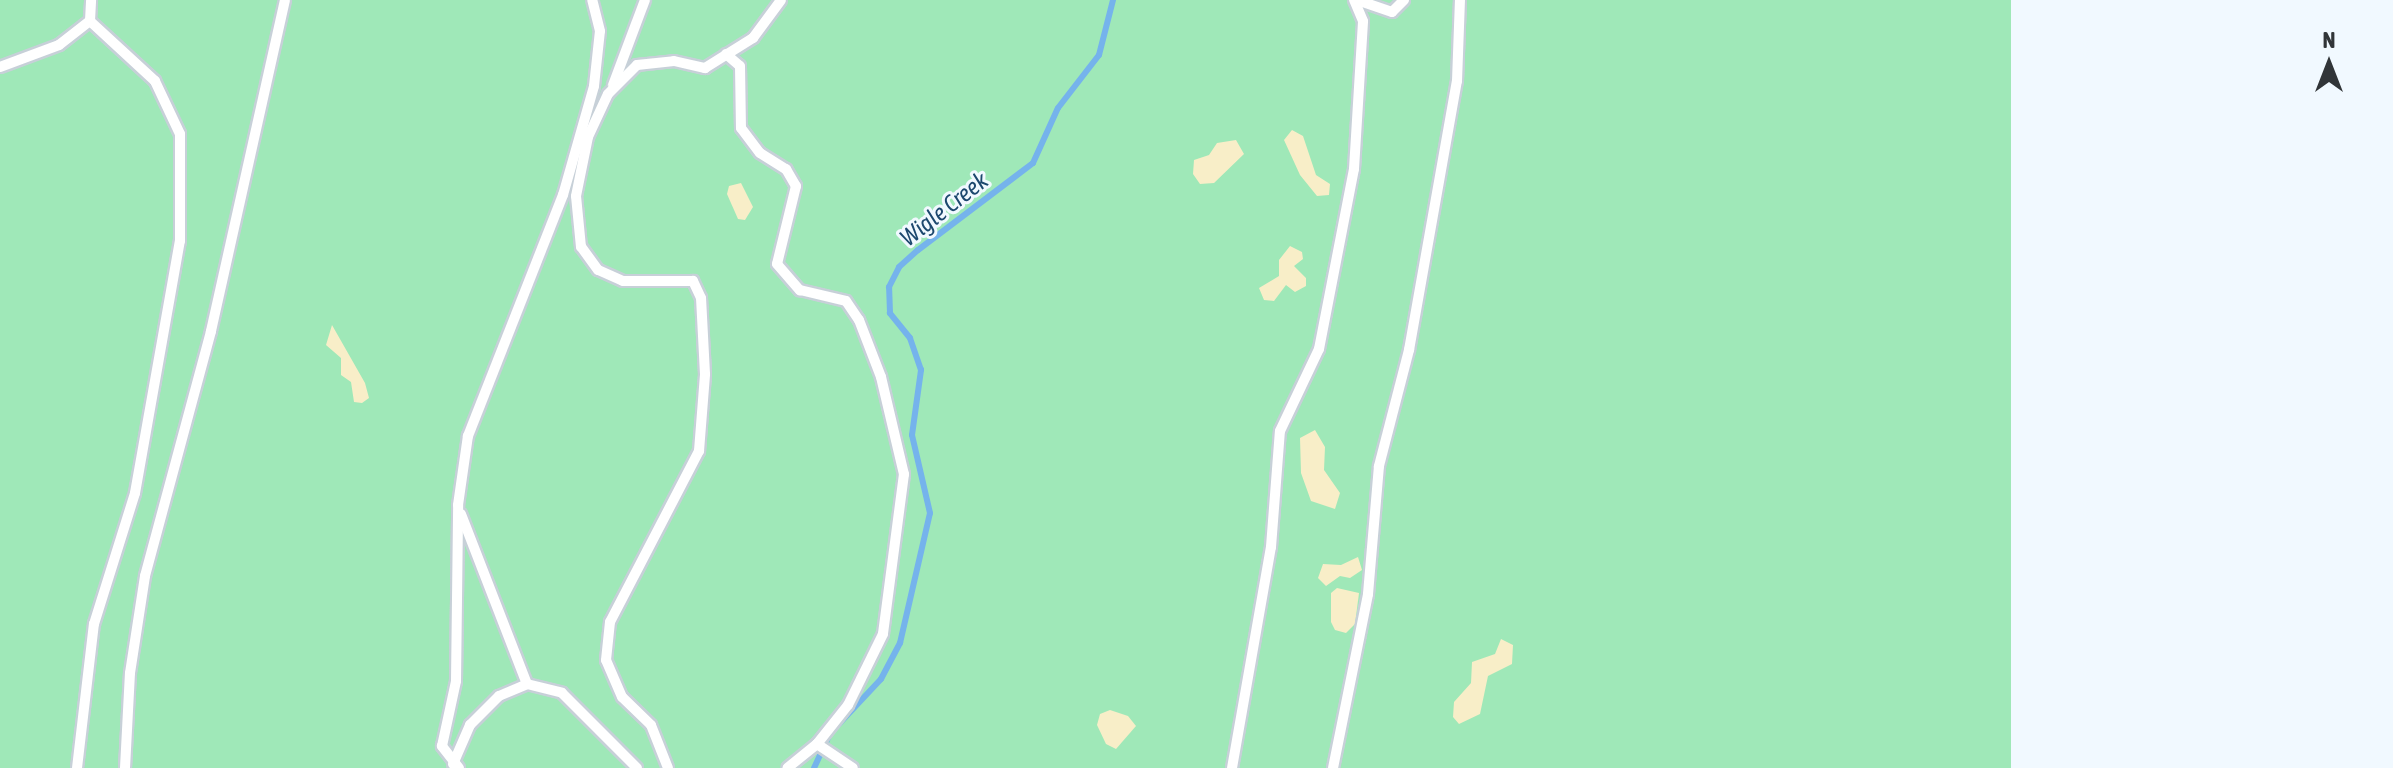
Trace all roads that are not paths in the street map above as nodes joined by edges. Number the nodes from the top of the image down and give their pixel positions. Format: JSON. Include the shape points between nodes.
{"nodes":[{"id":1,"x":91,"y":0,"type":"edge"},
{"id":2,"x":285,"y":0,"type":"edge"},
{"id":3,"x":592,"y":0,"type":"edge"},
{"id":4,"x":645,"y":0,"type":"edge"},
{"id":5,"x":781,"y":0,"type":"edge"},
{"id":6,"x":1355,"y":0,"type":"edge"},
{"id":7,"x":1404,"y":0,"type":"edge"},
{"id":8,"x":1460,"y":0,"type":"edge"},
{"id":9,"x":90,"y":21,"type":"junction"},
{"id":10,"x":726,"y":54,"type":"junction"},
{"id":11,"x":0,"y":67,"type":"edge"},
{"id":12,"x":608,"y":94,"type":"junction"},
{"id":13,"x":458,"y":505,"type":"junction"},
{"id":14,"x":527,"y":684,"type":"junction"},
{"id":15,"x":817,"y":744,"type":"junction"},
{"id":16,"x":456,"y":766,"type":"edge"},
{"id":17,"x":77,"y":768,"type":"edge"},
{"id":18,"x":125,"y":768,"type":"edge"},
{"id":19,"x":637,"y":768,"type":"edge"},
{"id":20,"x":668,"y":768,"type":"edge"},
{"id":21,"x":787,"y":768,"type":"edge"},
{"id":22,"x":853,"y":768,"type":"edge"},
{"id":23,"x":1232,"y":768,"type":"edge"},
{"id":24,"x":1333,"y":768,"type":"edge"}],
"edges":[{"from":1,"to":9,"type":"lane"},
{"from":2,"to":18,"type":"lane","via":[[211,331],[145,576],[130,673]]},
{"from":3,"to":13,"type":"lane","via":[[600,31],[594,86],[563,195],[468,436]]},
{"from":4,"to":12,"type":"lane"},
{"from":5,"to":10,"type":"lane","via":[[753,38]]},
{"from":6,"to":7,"type":"lane","via":[[1392,12]]},
{"from":6,"to":23,"type":"lane","via":[[1363,21],[1354,169],[1319,349],[1280,431],[1271,547]]},
{"from":8,"to":24,"type":"lane","via":[[1457,81],[1409,350],[1379,466],[1368,594]]},
{"from":9,"to":11,"type":"lane","via":[[59,45]]},
{"from":9,"to":17,"type":"lane","via":[[155,81],[180,134],[180,241],[135,493],[94,624]]},
{"from":10,"to":12,"type":"lane","via":[[705,68],[674,61],[637,65]]},
{"from":10,"to":15,"type":"lane","via":[[740,66],[741,128],[760,153],[786,169],[796,186],[777,264],[800,290],[846,301],[859,320],[881,377],[904,474],[883,634],[848,705]]},
{"from":12,"to":20,"type":"lane","via":[[588,137],[576,196],[581,247],[598,270],[623,281],[693,281],[701,298],[705,374],[699,451],[610,622],[606,660],[622,697],[651,725]]},
{"from":13,"to":14,"type":"lane","via":[[489,598]]},
{"from":13,"to":16,"type":"lane","via":[[456,681],[442,746]]},
{"from":14,"to":16,"type":"lane","via":[[499,696],[470,725]]},
{"from":14,"to":19,"type":"lane","via":[[562,693]]},
{"from":15,"to":21,"type":"lane"},
{"from":15,"to":22,"type":"lane"}]}
